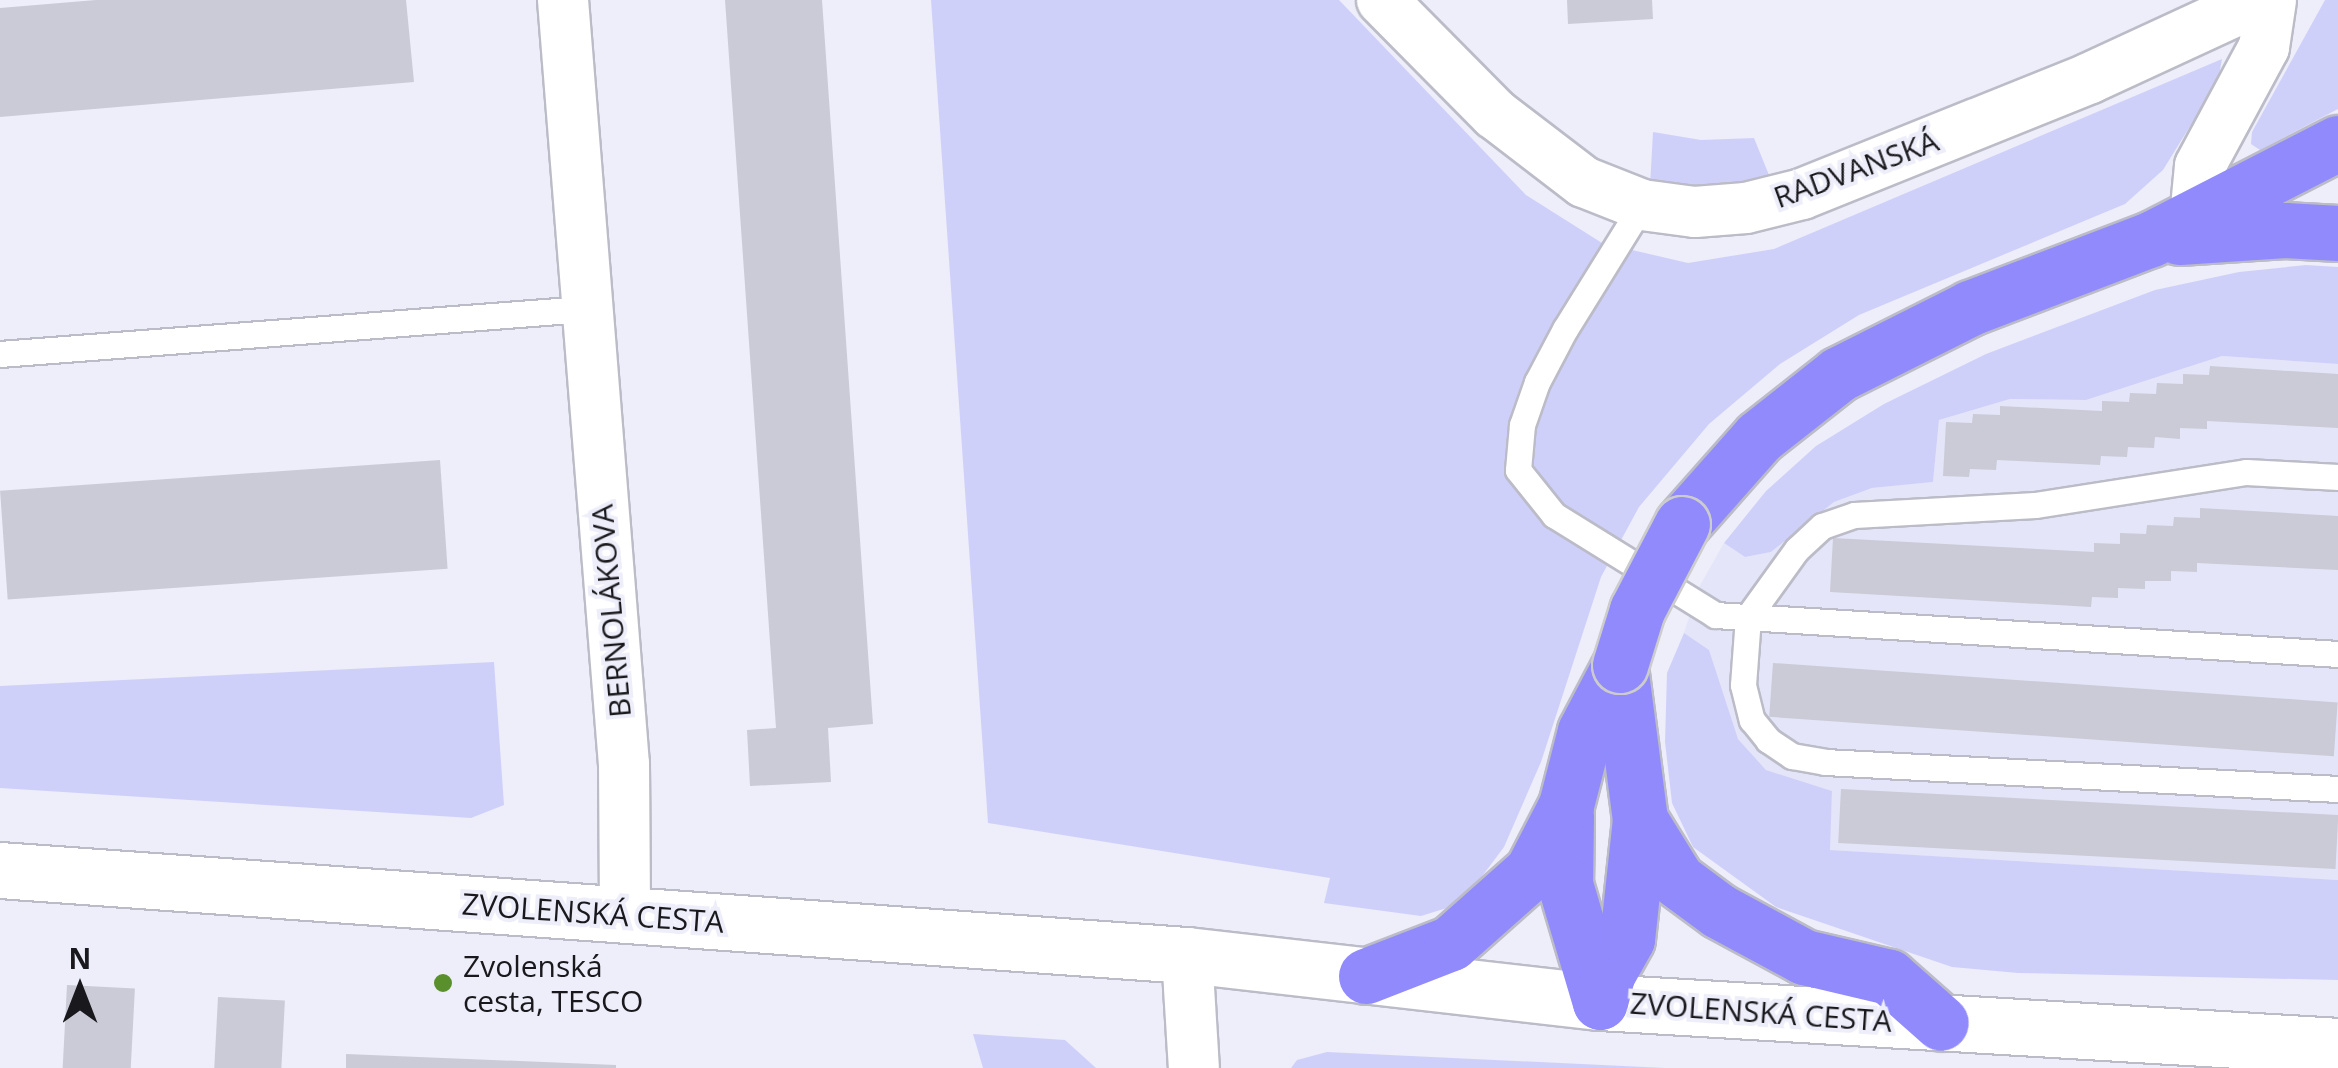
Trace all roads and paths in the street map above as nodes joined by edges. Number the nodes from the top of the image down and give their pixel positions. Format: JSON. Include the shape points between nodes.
{"nodes":[{"id":1,"x":563,"y":0,"type":"edge"},
{"id":2,"x":1382,"y":0,"type":"edge"},
{"id":3,"x":2259,"y":0,"type":"edge"},
{"id":4,"x":2271,"y":0,"type":"edge"},
{"id":5,"x":2338,"y":143,"type":"edge"},
{"id":6,"x":1642,"y":204,"type":"junction"},
{"id":7,"x":2173,"y":229,"type":"junction"},
{"id":8,"x":2338,"y":233,"type":"edge"},
{"id":9,"x":584,"y":309,"type":"junction"},
{"id":10,"x":0,"y":354,"type":"edge"},
{"id":11,"x":2338,"y":477,"type":"edge"},
{"id":12,"x":1748,"y":618,"type":"junction"},
{"id":13,"x":2338,"y":654,"type":"edge"},
{"id":14,"x":1620,"y":666,"type":"junction"},
{"id":15,"x":2338,"y":789,"type":"edge"},
{"id":16,"x":1566,"y":805,"type":"junction"},
{"id":17,"x":1640,"y":820,"type":"junction"},
{"id":18,"x":0,"y":870,"type":"edge"},
{"id":19,"x":625,"y":914,"type":"junction"},
{"id":20,"x":1187,"y":956,"type":"junction"},
{"id":21,"x":1366,"y":976,"type":"junction"},
{"id":22,"x":1600,"y":1002,"type":"junction"},
{"id":23,"x":1941,"y":1023,"type":"junction"},
{"id":24,"x":2317,"y":1045,"type":"edge"},
{"id":25,"x":1194,"y":1068,"type":"edge"}],
"edges":[{"from":1,"to":9,"type":"street","name":"BERNOLÁKOVA"},
{"from":2,"to":6,"type":"street","name":"RADVANSKÁ","via":[[1495,114],[1584,182]]},
{"from":3,"to":6,"type":"street","name":"RADVANSKÁ","via":[[2090,78],[1802,194],[1694,212]]},
{"from":4,"to":7,"type":"street","via":[[2264,47]]},
{"from":5,"to":7,"type":"highway"},
{"from":6,"to":12,"type":"lane","via":[[1537,382],[1522,426],[1518,470],[1554,515],[1715,614]]},
{"from":7,"to":8,"type":"highway"},
{"from":7,"to":14,"type":"highway","bridge":true,"via":[[1970,308],[1839,374],[1759,437],[1682,524],[1637,610]]},
{"from":9,"to":10,"type":"lane"},
{"from":9,"to":19,"type":"street","name":"BERNOLÁKOVA","via":[[624,764]]},
{"from":11,"to":12,"type":"lane","via":[[2246,472],[2035,505],[1854,515],[1822,526],[1797,549]]},
{"from":12,"to":13,"type":"lane"},
{"from":12,"to":15,"type":"lane","via":[[1744,685],[1752,720],[1792,756]]},
{"from":14,"to":16,"type":"highway","via":[[1585,731]]},
{"from":14,"to":17,"type":"highway"},
{"from":16,"to":21,"type":"highway","via":[[1532,871],[1497,906],[1450,943]]},
{"from":16,"to":22,"type":"highway","via":[[1565,884]]},
{"from":17,"to":22,"type":"highway","via":[[1626,939]]},
{"from":17,"to":23,"type":"highway","via":[[1677,880],[1719,911],[1804,958],[1889,976]]},
{"from":18,"to":19,"type":"main road","name":"ZVOLENSKÁ CESTA"},
{"from":19,"to":20,"type":"main road","name":"ZVOLENSKÁ CESTA"},
{"from":20,"to":21,"type":"main road","name":"ZVOLENSKÁ CESTA"},
{"from":20,"to":25,"type":"street"},
{"from":21,"to":22,"type":"main road","name":"ZVOLENSKÁ CESTA"},
{"from":22,"to":23,"type":"main road","name":"ZVOLENSKÁ CESTA"},
{"from":23,"to":24,"type":"main road","name":"ZVOLENSKÁ CESTA"}]}
